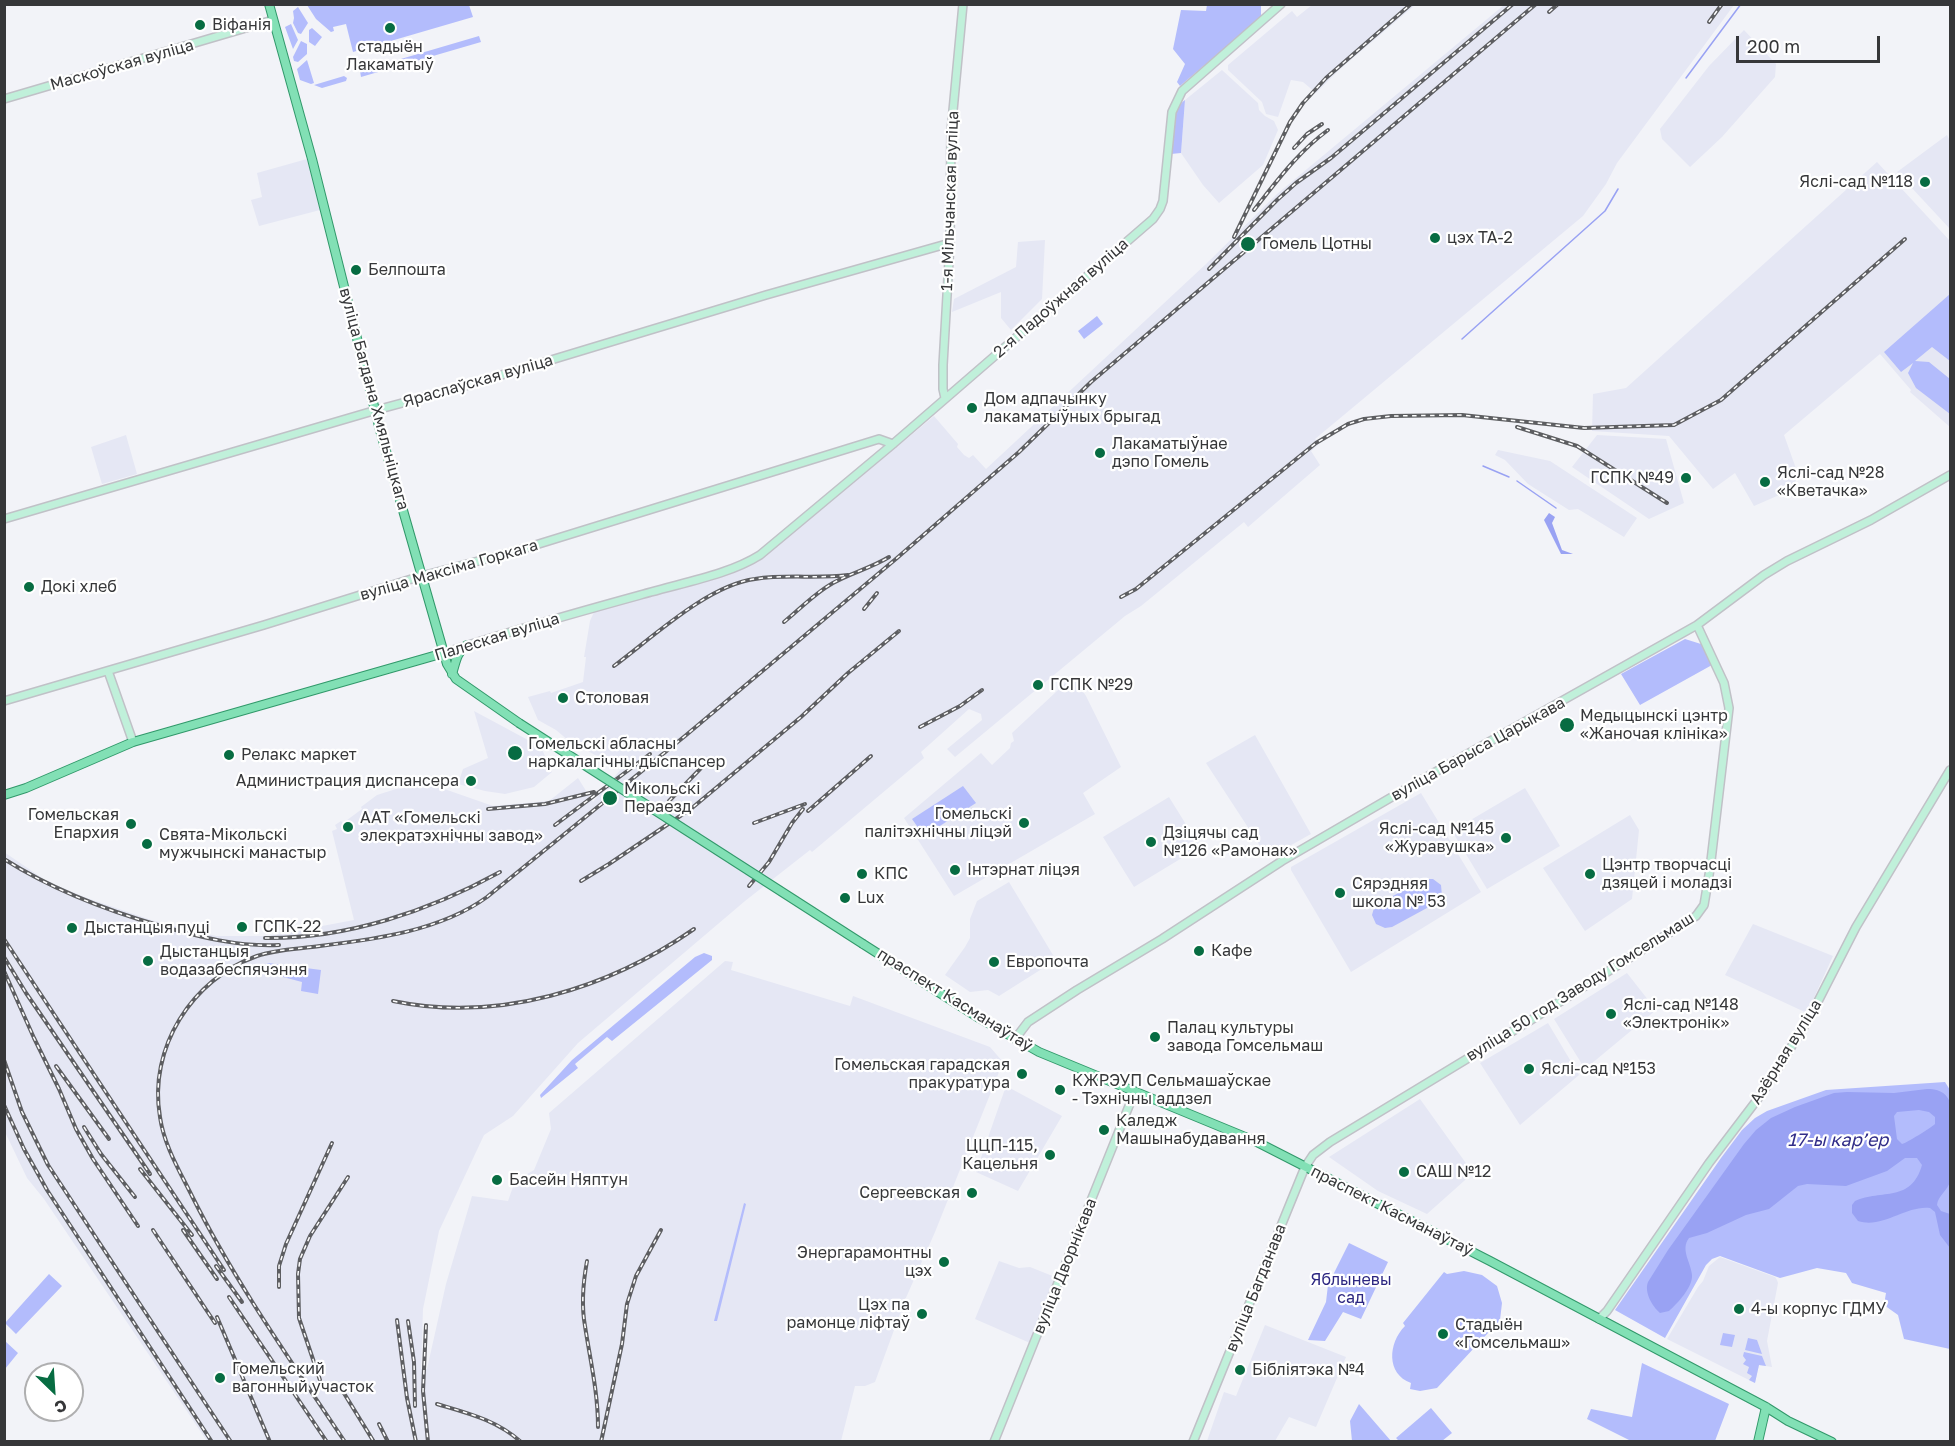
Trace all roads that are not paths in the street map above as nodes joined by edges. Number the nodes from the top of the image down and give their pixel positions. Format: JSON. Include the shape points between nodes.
{"nodes":[{"id":1,"x":269,"y":4,"type":"edge"},
{"id":2,"x":963,"y":4,"type":"edge"},
{"id":3,"x":1281,"y":4,"type":"edge"},
{"id":4,"x":273,"y":20,"type":"junction"},
{"id":5,"x":4,"y":99,"type":"edge"},
{"id":6,"x":950,"y":243,"type":"junction"},
{"id":7,"x":945,"y":398,"type":"junction"},
{"id":8,"x":376,"y":411,"type":"junction"},
{"id":9,"x":893,"y":444,"type":"junction"},
{"id":10,"x":1950,"y":475,"type":"edge"},
{"id":11,"x":4,"y":519,"type":"edge"},
{"id":12,"x":423,"y":576,"type":"junction"},
{"id":13,"x":1697,"y":625,"type":"junction"},
{"id":14,"x":467,"y":645,"type":"junction"},
{"id":15,"x":444,"y":653,"type":"junction"},
{"id":16,"x":108,"y":671,"type":"junction"},
{"id":17,"x":452,"y":674,"type":"junction"},
{"id":18,"x":4,"y":701,"type":"edge"},
{"id":19,"x":133,"y":742,"type":"junction"},
{"id":20,"x":1950,"y":770,"type":"edge"},
{"id":21,"x":6,"y":794,"type":"edge"},
{"id":22,"x":1016,"y":1039,"type":"junction"},
{"id":23,"x":1135,"y":1091,"type":"junction"},
{"id":24,"x":1305,"y":1167,"type":"junction"},
{"id":25,"x":1599,"y":1319,"type":"junction"},
{"id":26,"x":1766,"y":1407,"type":"junction"},
{"id":27,"x":994,"y":1442,"type":"edge"},
{"id":28,"x":1193,"y":1442,"type":"edge"},
{"id":29,"x":1758,"y":1442,"type":"edge"},
{"id":30,"x":1832,"y":1442,"type":"edge"}],
"edges":[{"from":1,"to":4,"type":"main road","name":"вуліца Багдана Хмяльніцкага"},
{"from":2,"to":6,"type":"street","name":"1-я Мільчанская вуліца","via":[[951,132]]},
{"from":3,"to":7,"type":"street","name":"2-я Падоўжная вуліца","via":[[1182,91],[1172,112],[1164,191],[1153,219]]},
{"from":4,"to":5,"type":"street","name":"Маскоўская вуліца"},
{"from":4,"to":8,"type":"main road","name":"вуліца Багдана Хмяльніцкага"},
{"from":6,"to":7,"type":"street","name":"1-я Мільчанская вуліца","via":[[943,365]]},
{"from":6,"to":8,"type":"street","name":"Яраслаўская вуліца"},
{"from":7,"to":9,"type":"street","name":"Палеская вуліца"},
{"from":8,"to":11,"type":"street","name":"Яраслаўская вуліца"},
{"from":8,"to":12,"type":"main road","name":"вуліца Багдана Хмяльніцкага"},
{"from":9,"to":12,"type":"street","name":"вуліца Максіма Горкага","via":[[879,439]]},
{"from":9,"to":14,"type":"street","name":"Палеская вуліца","via":[[747,563]]},
{"from":10,"to":13,"type":"street","name":"вуліца Барыса Царыкава","via":[[1871,520],[1779,565]]},
{"from":12,"to":15,"type":"main road","name":"вуліца Багдана Хмяльніцкага"},
{"from":12,"to":16,"type":"street","name":"вуліца Максіма Горкага"},
{"from":13,"to":22,"type":"street","name":"вуліца Барыса Царыкава","via":[[1282,861],[1028,1022]]},
{"from":13,"to":24,"type":"street","name":"вуліца 50 год Заводу Гомсельмаш","via":[[1724,683],[1729,708],[1710,869],[1701,912],[1330,1142]]},
{"from":14,"to":15,"type":"street","name":"Палеская вуліца"},
{"from":14,"to":17,"type":"main road","via":[[456,657]]},
{"from":15,"to":17,"type":"main road"},
{"from":15,"to":19,"type":"main road","name":"Палеская вуліца"},
{"from":16,"to":18,"type":"street","name":"вуліца Максіма Горкага"},
{"from":16,"to":19,"type":"street"},
{"from":17,"to":22,"type":"main road","name":"праспект Касманаўтаў","bridge":true,"via":[[519,723]]},
{"from":19,"to":21,"type":"main road","name":"Палеская вуліца"},
{"from":20,"to":25,"type":"street","name":"Азёрная вуліца","via":[[1851,936],[1810,1017],[1759,1098]]},
{"from":22,"to":23,"type":"main road","name":"праспект Касманаўтаў"},
{"from":23,"to":24,"type":"main road","name":"праспект Касманаўтаў","via":[[1255,1141]]},
{"from":23,"to":27,"type":"street","name":"вуліца Дворнікава"},
{"from":24,"to":25,"type":"main road","name":"праспект Касманаўтаў"},
{"from":24,"to":28,"type":"street","name":"вуліца Багданава"},
{"from":25,"to":26,"type":"main road","name":"праспект Касманаўтаў"},
{"from":26,"to":29,"type":"main road"},
{"from":26,"to":30,"type":"main road","name":"праспект Касманаўтаў"}]}
